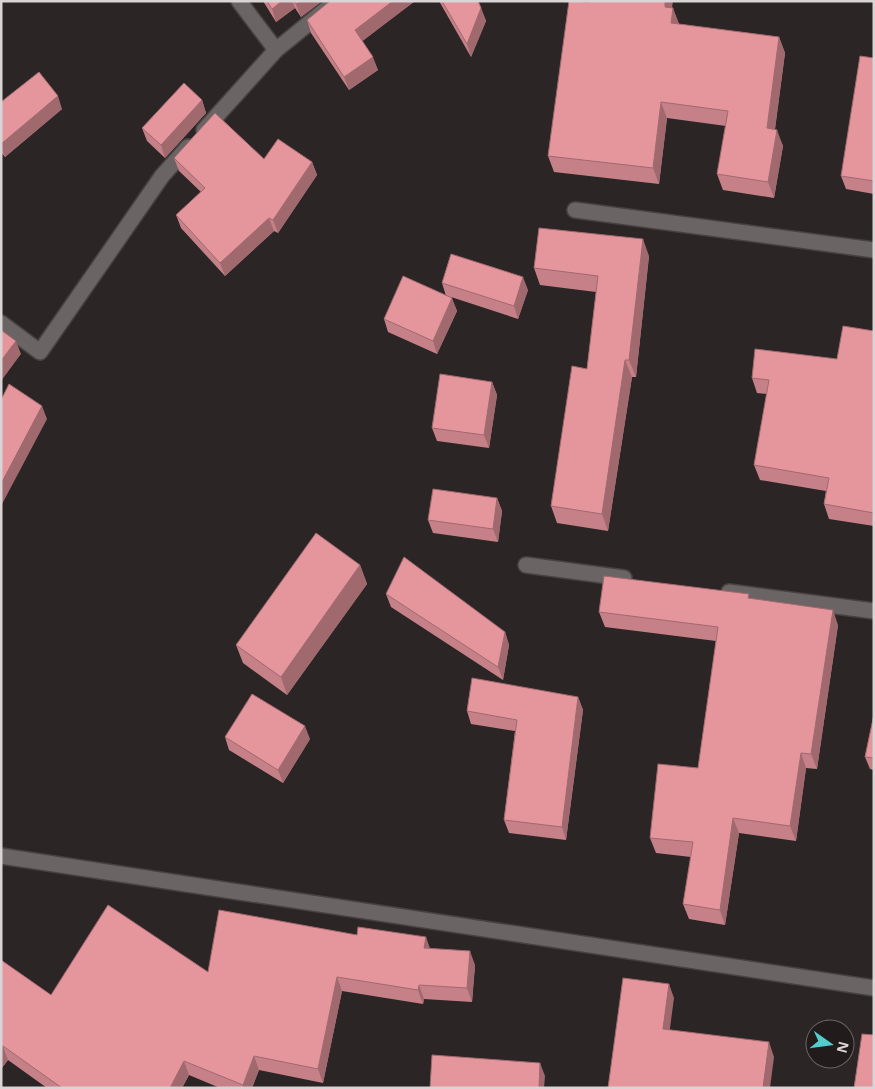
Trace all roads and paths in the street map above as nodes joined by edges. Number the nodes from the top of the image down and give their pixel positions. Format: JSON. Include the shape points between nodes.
{"nodes":[{"id":1,"x":239,"y":1,"type":"edge"},
{"id":2,"x":336,"y":1,"type":"edge"},
{"id":3,"x":276,"y":50,"type":"junction"},
{"id":4,"x":575,"y":210,"type":"dead end"},
{"id":5,"x":874,"y":250,"type":"edge"},
{"id":6,"x":1,"y":323,"type":"edge"},
{"id":7,"x":526,"y":566,"type":"dead end"},
{"id":8,"x":642,"y":581,"type":"edge"},
{"id":9,"x":719,"y":591,"type":"edge"},
{"id":10,"x":874,"y":611,"type":"edge"},
{"id":11,"x":1,"y":856,"type":"edge"},
{"id":12,"x":874,"y":988,"type":"edge"}],
"edges":[{"from":1,"to":3,"type":"street"},
{"from":2,"to":3,"type":"street"},
{"from":3,"to":6,"type":"street","via":[[162,176],[40,352]]},
{"from":4,"to":5,"type":"street"},
{"from":7,"to":8,"type":"street"},
{"from":9,"to":10,"type":"street"},
{"from":11,"to":12,"type":"street"}]}
